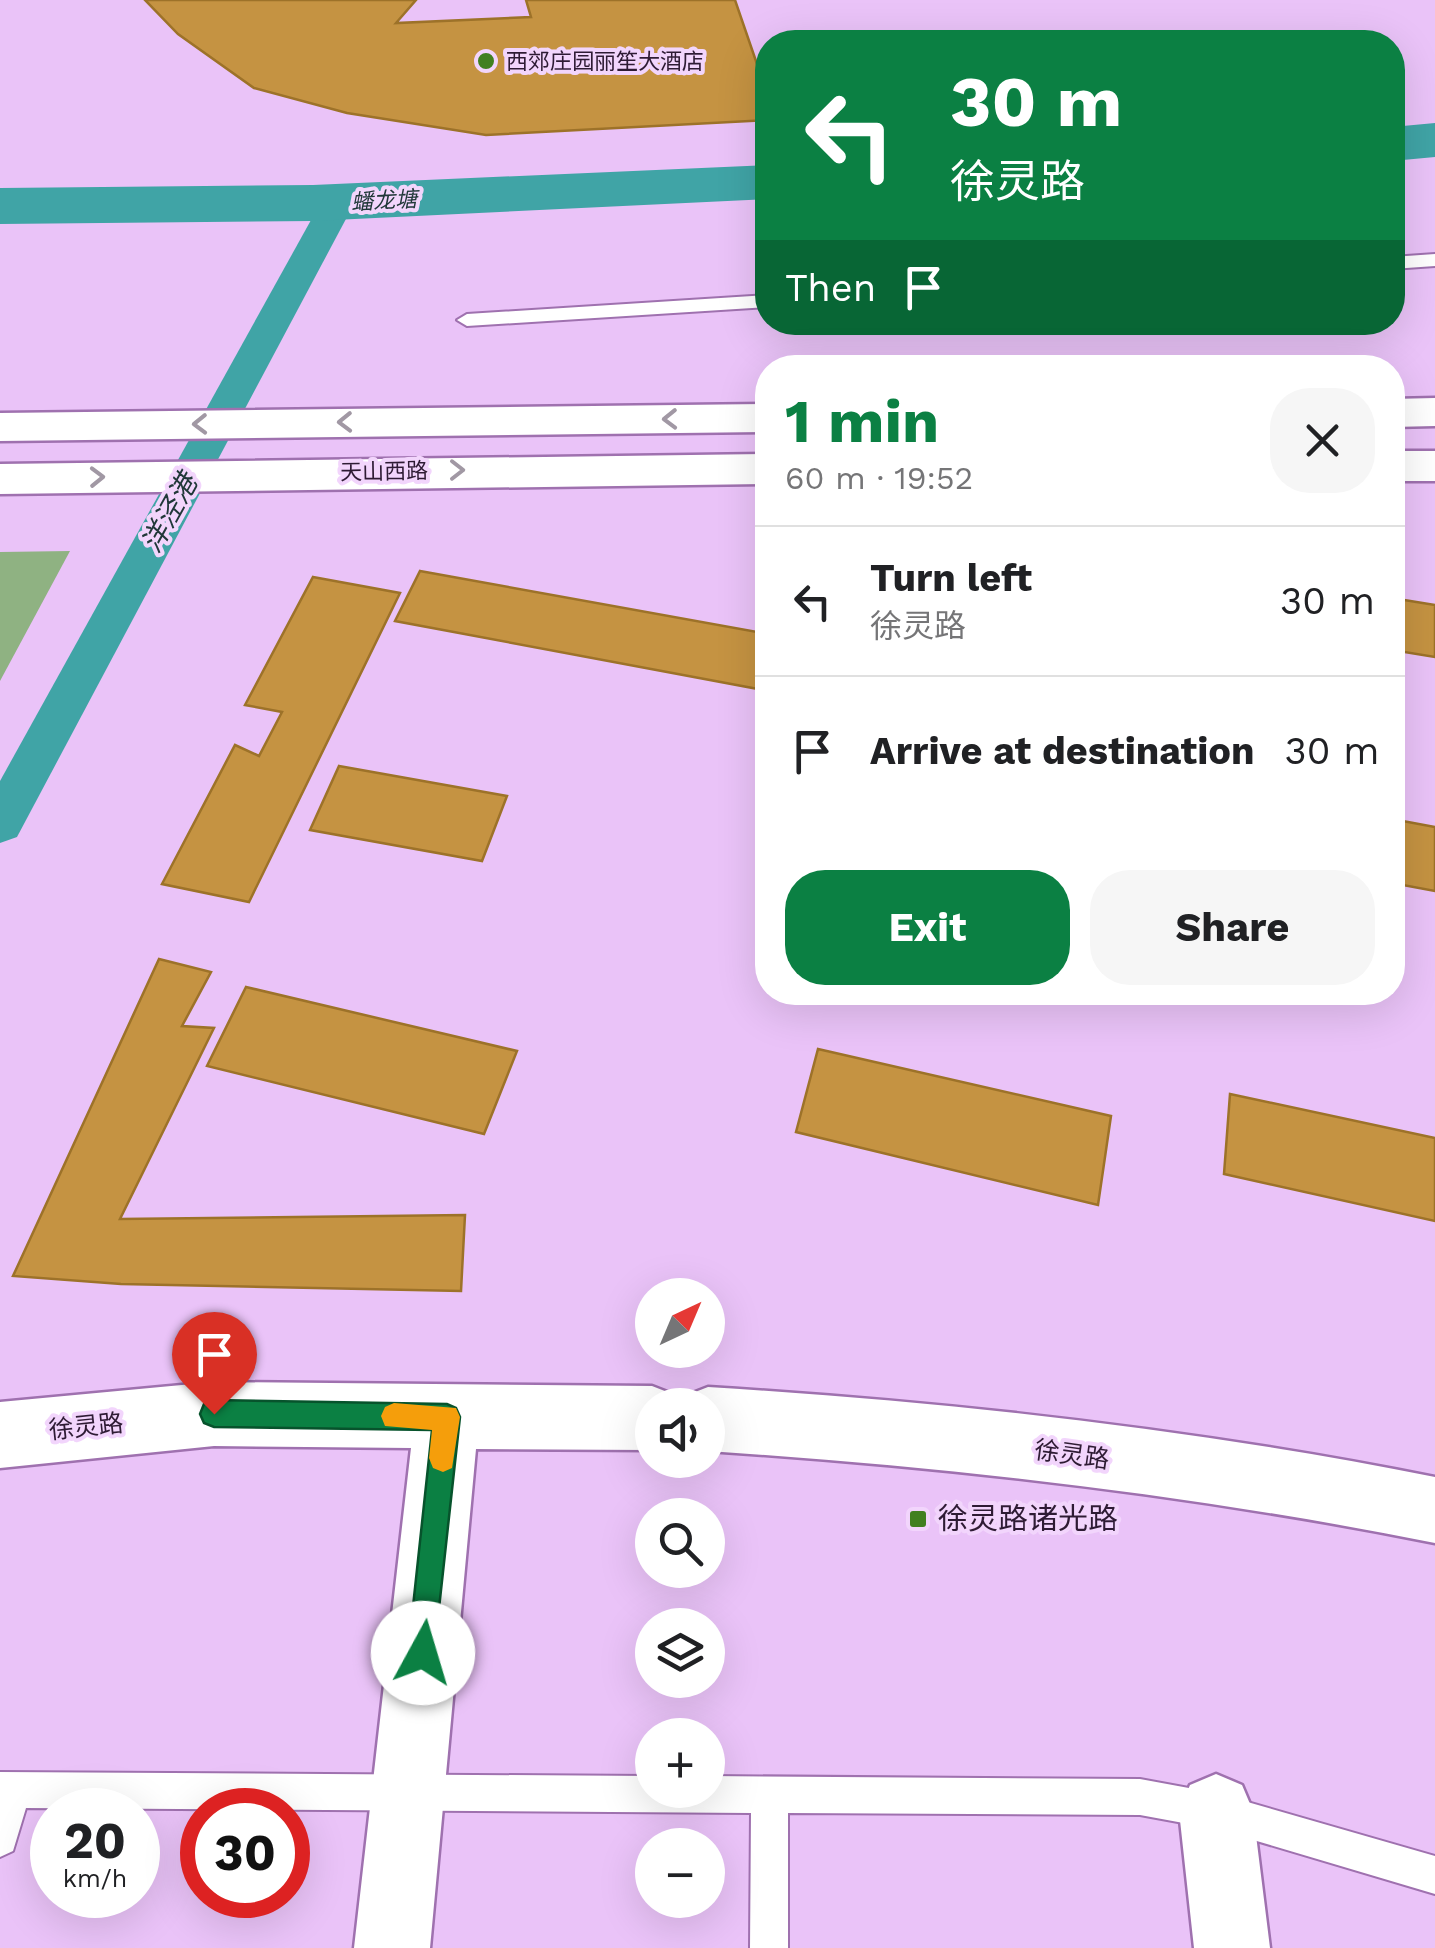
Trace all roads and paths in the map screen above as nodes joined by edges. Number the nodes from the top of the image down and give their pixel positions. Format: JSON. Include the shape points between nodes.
{"nodes":[{"id":1,"x":1435,"y":260,"type":"edge"},
{"id":2,"x":1405,"y":262,"type":"edge"},
{"id":3,"x":755,"y":303,"type":"edge"},
{"id":4,"x":467,"y":320,"type":"dead end"},
{"id":5,"x":1405,"y":412,"type":"edge"},
{"id":6,"x":1435,"y":412,"type":"edge"},
{"id":7,"x":755,"y":418,"type":"edge"},
{"id":8,"x":0,"y":427,"type":"edge"},
{"id":9,"x":1405,"y":466,"type":"edge"},
{"id":10,"x":1435,"y":466,"type":"edge"},
{"id":11,"x":755,"y":469,"type":"edge"},
{"id":12,"x":0,"y":478,"type":"edge"},
{"id":13,"x":447,"y":1417,"type":"junction"},
{"id":14,"x":635,"y":1418,"type":"edge"},
{"id":15,"x":725,"y":1419,"type":"edge"},
{"id":16,"x":0,"y":1435,"type":"edge"},
{"id":17,"x":1435,"y":1510,"type":"edge"},
{"id":18,"x":6,"y":1790,"type":"edge"},
{"id":19,"x":408,"y":1793,"type":"junction"},
{"id":20,"x":770,"y":1795,"type":"junction"},
{"id":21,"x":1216,"y":1811,"type":"junction"},
{"id":22,"x":0,"y":1838,"type":"edge"},
{"id":23,"x":1435,"y":1876,"type":"edge"},
{"id":24,"x":392,"y":1948,"type":"edge"},
{"id":25,"x":769,"y":1948,"type":"edge"},
{"id":26,"x":1232,"y":1948,"type":"edge"}],
"edges":[{"from":1,"to":2,"type":"lane"},
{"from":3,"to":4,"type":"lane"},
{"from":5,"to":6,"type":"main road"},
{"from":7,"to":8,"type":"main road","name":"天山西路","one_way":true},
{"from":9,"to":10,"type":"main road"},
{"from":12,"to":11,"type":"main road","name":"天山西路","one_way":true},
{"from":13,"to":14,"type":"main road","name":"徐灵路"},
{"from":13,"to":16,"type":"main road","name":"徐灵路","via":[[214,1414]]},
{"from":13,"to":19,"type":"main road"},
{"from":15,"to":17,"type":"main road","name":"徐灵路","via":[[908,1432],[1336,1490]]},
{"from":18,"to":19,"type":"lane"},
{"from":18,"to":22,"type":"lane"},
{"from":19,"to":20,"type":"lane"},
{"from":19,"to":24,"type":"main road"},
{"from":20,"to":21,"type":"lane","via":[[1140,1798]]},
{"from":20,"to":25,"type":"lane"},
{"from":21,"to":23,"type":"lane"},
{"from":21,"to":26,"type":"main road"}]}
